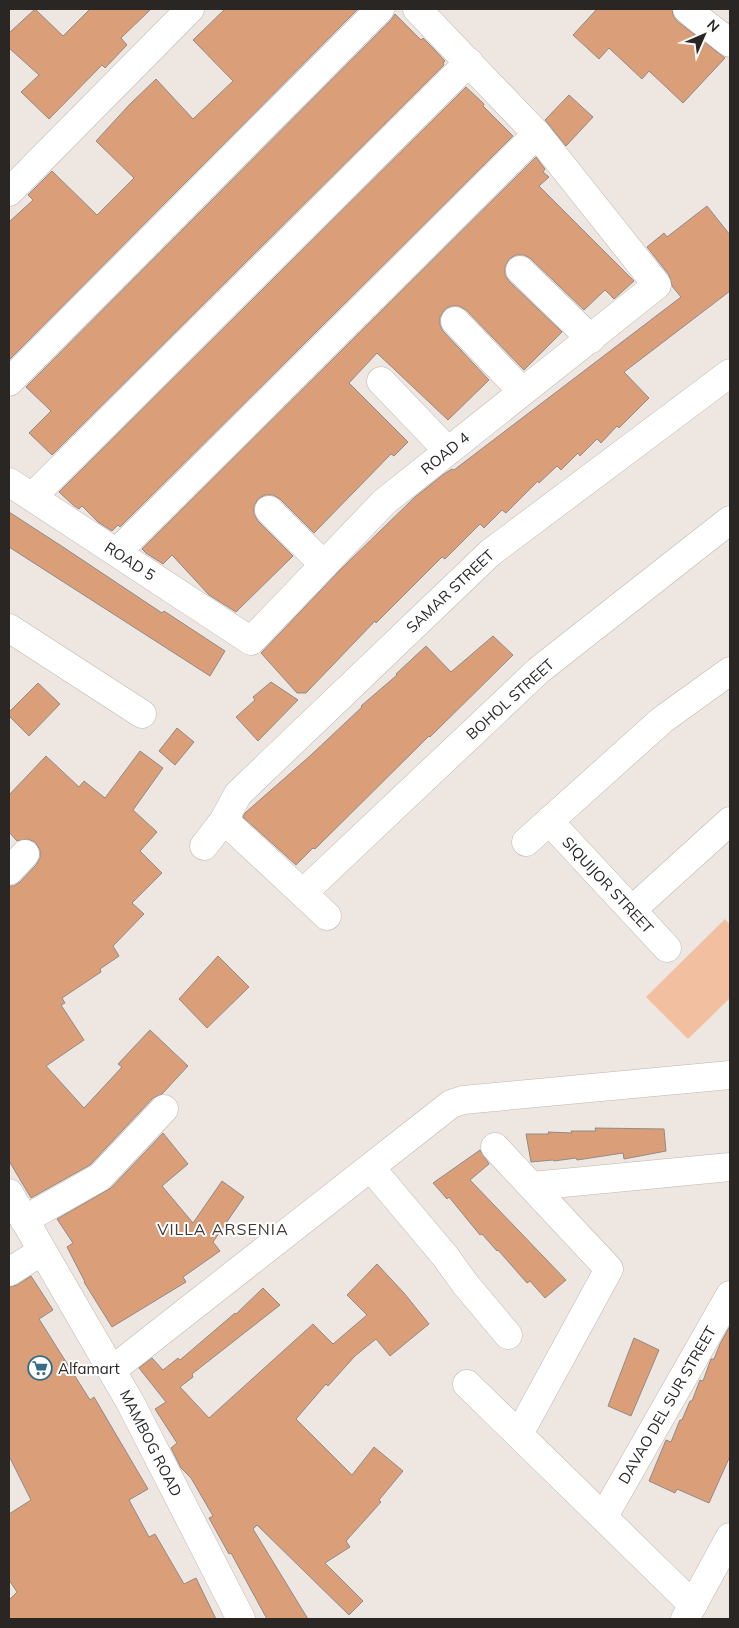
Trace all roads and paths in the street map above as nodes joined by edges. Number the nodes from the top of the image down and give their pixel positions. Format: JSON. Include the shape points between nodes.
{"nodes":[{"id":1,"x":190,"y":9,"type":"edge"},
{"id":2,"x":380,"y":9,"type":"edge"},
{"id":3,"x":417,"y":9,"type":"edge"},
{"id":4,"x":688,"y":9,"type":"edge"},
{"id":5,"x":730,"y":43,"type":"edge"},
{"id":6,"x":468,"y":62,"type":"junction"},
{"id":7,"x":537,"y":134,"type":"junction"},
{"id":8,"x":9,"y":192,"type":"edge"},
{"id":9,"x":520,"y":270,"type":"dead end"},
{"id":10,"x":455,"y":321,"type":"dead end"},
{"id":11,"x":591,"y":339,"type":"junction"},
{"id":12,"x":730,"y":373,"type":"edge"},
{"id":13,"x":381,"y":381,"type":"dead end"},
{"id":14,"x":9,"y":382,"type":"edge"},
{"id":15,"x":522,"y":391,"type":"junction"},
{"id":16,"x":448,"y":450,"type":"junction"},
{"id":17,"x":9,"y":482,"type":"edge"},
{"id":18,"x":32,"y":496,"type":"junction"},
{"id":19,"x":269,"y":510,"type":"dead end"},
{"id":20,"x":730,"y":520,"type":"edge"},
{"id":21,"x":117,"y":552,"type":"junction"},
{"id":22,"x":324,"y":565,"type":"junction"},
{"id":23,"x":9,"y":628,"type":"edge"},
{"id":24,"x":252,"y":641,"type":"joint"},
{"id":25,"x":730,"y":671,"type":"edge"},
{"id":26,"x":142,"y":714,"type":"dead end"},
{"id":27,"x":224,"y":820,"type":"junction"},
{"id":28,"x":549,"y":821,"type":"junction"},
{"id":29,"x":730,"y":821,"type":"edge"},
{"id":30,"x":526,"y":842,"type":"dead end"},
{"id":31,"x":204,"y":846,"type":"dead end"},
{"id":32,"x":303,"y":893,"type":"junction"},
{"id":33,"x":632,"y":910,"type":"junction"},
{"id":34,"x":327,"y":916,"type":"dead end"},
{"id":35,"x":667,"y":948,"type":"dead end"},
{"id":36,"x":730,"y":1076,"type":"edge"},
{"id":37,"x":164,"y":1109,"type":"dead end"},
{"id":38,"x":494,"y":1147,"type":"dead end"},
{"id":39,"x":730,"y":1167,"type":"edge"},
{"id":40,"x":371,"y":1168,"type":"junction"},
{"id":41,"x":532,"y":1186,"type":"junction"},
{"id":42,"x":9,"y":1193,"type":"edge"},
{"id":43,"x":24,"y":1220,"type":"junction"},
{"id":44,"x":42,"y":1251,"type":"junction"},
{"id":45,"x":9,"y":1272,"type":"edge"},
{"id":46,"x":730,"y":1294,"type":"edge"},
{"id":47,"x":508,"y":1335,"type":"dead end"},
{"id":48,"x":112,"y":1370,"type":"junction"},
{"id":49,"x":467,"y":1384,"type":"dead end"},
{"id":50,"x":519,"y":1434,"type":"junction"},
{"id":51,"x":604,"y":1516,"type":"junction"},
{"id":52,"x":730,"y":1537,"type":"edge"},
{"id":53,"x":689,"y":1612,"type":"edge"},
{"id":54,"x":241,"y":1619,"type":"edge"}],
"edges":[{"from":1,"to":8,"type":"street"},
{"from":2,"to":14,"type":"street"},
{"from":3,"to":6,"type":"street"},
{"from":4,"to":5,"type":"street"},
{"from":6,"to":7,"type":"street"},
{"from":6,"to":18,"type":"street"},
{"from":7,"to":11,"type":"street","name":"ROAD 4","via":[[657,285]]},
{"from":7,"to":21,"type":"street"},
{"from":9,"to":11,"type":"street"},
{"from":10,"to":15,"type":"street"},
{"from":11,"to":15,"type":"street","name":"ROAD 4"},
{"from":12,"to":27,"type":"street","name":"SAMAR STREET","via":[[490,553],[238,794]]},
{"from":13,"to":16,"type":"street"},
{"from":15,"to":16,"type":"street","name":"ROAD 4"},
{"from":16,"to":22,"type":"street","name":"ROAD 4","via":[[384,502]]},
{"from":17,"to":18,"type":"street","name":"ROAD 5"},
{"from":18,"to":21,"type":"street","name":"ROAD 5"},
{"from":19,"to":22,"type":"street"},
{"from":20,"to":32,"type":"street","name":"BOHOL STREET","via":[[540,670]]},
{"from":21,"to":24,"type":"street","name":"ROAD 5"},
{"from":22,"to":24,"type":"street","name":"ROAD 4"},
{"from":23,"to":26,"type":"street"},
{"from":25,"to":28,"type":"street","via":[[662,720]]},
{"from":27,"to":31,"type":"street","name":"SAMAR STREET"},
{"from":27,"to":32,"type":"street"},
{"from":28,"to":30,"type":"street"},
{"from":28,"to":33,"type":"street","name":"SIQUIJOR STREET"},
{"from":29,"to":33,"type":"street"},
{"from":32,"to":34,"type":"street"},
{"from":33,"to":35,"type":"street","name":"SIQUIJOR STREET"},
{"from":36,"to":40,"type":"street","via":[[463,1100],[451,1104]]},
{"from":37,"to":43,"type":"street","via":[[100,1177]]},
{"from":38,"to":41,"type":"street"},
{"from":39,"to":41,"type":"street"},
{"from":40,"to":47,"type":"street"},
{"from":40,"to":48,"type":"street"},
{"from":41,"to":50,"type":"street","via":[[609,1268]]},
{"from":42,"to":43,"type":"street","name":"MAMBOG ROAD"},
{"from":43,"to":44,"type":"street","name":"MAMBOG ROAD"},
{"from":44,"to":45,"type":"street"},
{"from":44,"to":48,"type":"street","name":"MAMBOG ROAD"},
{"from":46,"to":51,"type":"street","name":"DAVAO DEL SUR STREET"},
{"from":48,"to":54,"type":"street","name":"MAMBOG ROAD"},
{"from":49,"to":50,"type":"street"},
{"from":50,"to":51,"type":"street"},
{"from":51,"to":53,"type":"street"},
{"from":52,"to":53,"type":"street"}]}
